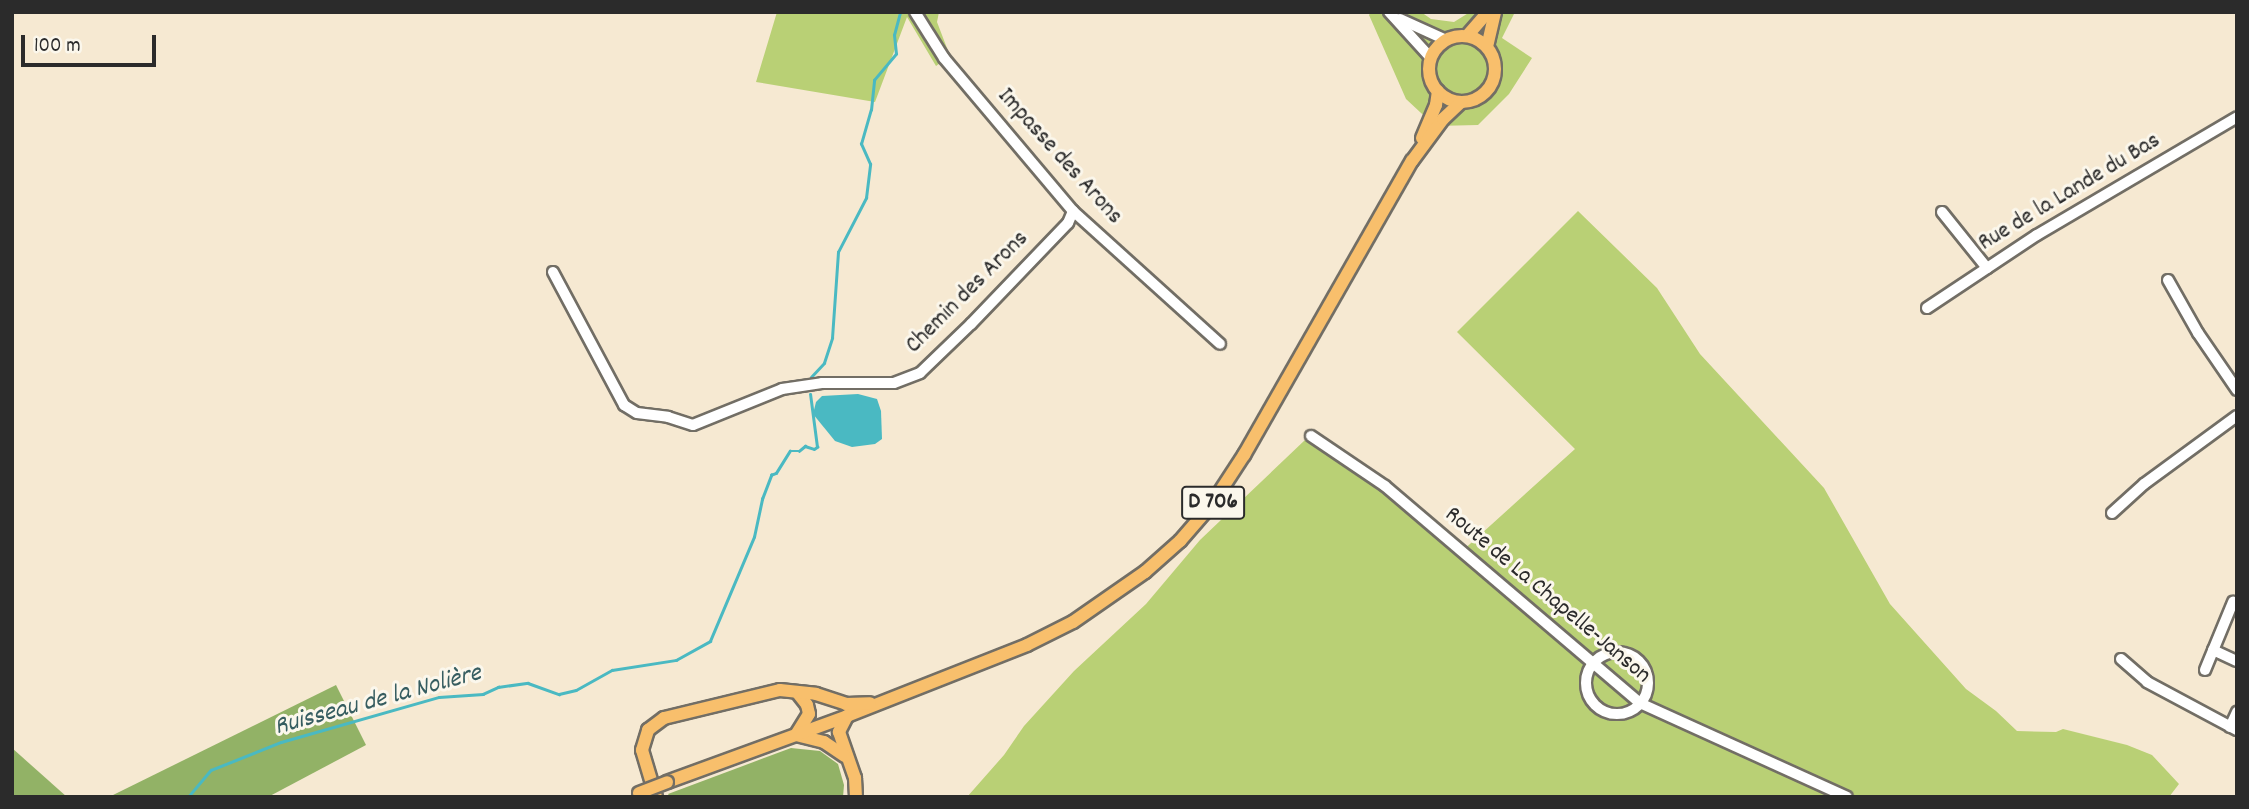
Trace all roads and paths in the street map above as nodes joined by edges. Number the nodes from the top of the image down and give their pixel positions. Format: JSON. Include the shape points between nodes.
{"nodes":[{"id":1,"x":915,"y":12,"type":"edge"},
{"id":2,"x":1488,"y":12,"type":"edge"},
{"id":3,"x":1495,"y":12,"type":"edge"},
{"id":4,"x":1390,"y":13,"type":"edge"},
{"id":5,"x":1467,"y":36,"type":"junction"},
{"id":6,"x":1446,"y":40,"type":"junction"},
{"id":7,"x":1487,"y":47,"type":"junction"},
{"id":8,"x":1431,"y":58,"type":"junction"},
{"id":9,"x":1438,"y":91,"type":"junction"},
{"id":10,"x":1461,"y":102,"type":"junction"},
{"id":11,"x":2237,"y":117,"type":"edge"},
{"id":12,"x":1412,"y":161,"type":"junction"},
{"id":13,"x":1073,"y":211,"type":"junction"},
{"id":14,"x":1942,"y":212,"type":"dead end"},
{"id":15,"x":1987,"y":268,"type":"junction"},
{"id":16,"x":553,"y":272,"type":"dead end"},
{"id":17,"x":2168,"y":280,"type":"dead end"},
{"id":18,"x":1927,"y":308,"type":"dead end"},
{"id":19,"x":1220,"y":344,"type":"dead end"},
{"id":20,"x":2237,"y":390,"type":"edge"},
{"id":21,"x":2237,"y":416,"type":"edge"},
{"id":22,"x":1311,"y":436,"type":"dead end"},
{"id":23,"x":2112,"y":513,"type":"dead end"},
{"id":24,"x":2233,"y":602,"type":"dead end"},
{"id":25,"x":2213,"y":650,"type":"junction"},
{"id":26,"x":2121,"y":659,"type":"dead end"},
{"id":27,"x":2237,"y":662,"type":"edge"},
{"id":28,"x":1593,"y":663,"type":"junction"},
{"id":29,"x":2205,"y":670,"type":"dead end"},
{"id":30,"x":797,"y":692,"type":"junction"},
{"id":31,"x":877,"y":703,"type":"junction"},
{"id":32,"x":1640,"y":704,"type":"junction"},
{"id":33,"x":2237,"y":712,"type":"edge"},
{"id":34,"x":847,"y":716,"type":"junction"},
{"id":35,"x":2233,"y":728,"type":"edge"},
{"id":36,"x":796,"y":735,"type":"junction"},
{"id":37,"x":845,"y":756,"type":"junction"},
{"id":38,"x":1833,"y":794,"type":"edge"},
{"id":39,"x":635,"y":795,"type":"edge"},
{"id":40,"x":656,"y":797,"type":"edge"},
{"id":41,"x":856,"y":797,"type":"edge"},
{"id":42,"x":1847,"y":797,"type":"edge"}],
"edges":[{"from":1,"to":13,"type":"street","name":"Impasse des Arons","via":[[944,58]]},
{"from":2,"to":5,"type":"main road"},
{"from":3,"to":7,"type":"main road"},
{"from":4,"to":6,"type":"street"},
{"from":4,"to":8,"type":"street"},
{"from":5,"to":6,"type":"main road"},
{"from":5,"to":7,"type":"main road"},
{"from":6,"to":8,"type":"main road"},
{"from":7,"to":10,"type":"main road","via":[[1495,63],[1490,86],[1478,98]]},
{"from":8,"to":9,"type":"main road","via":[[1430,75]]},
{"from":9,"to":10,"type":"main road"},
{"from":9,"to":12,"type":"main road","number":"D 706"},
{"from":10,"to":12,"type":"main road","number":"D 706"},
{"from":11,"to":15,"type":"street","name":"Rue de la Lande du Bas"},
{"from":12,"to":31,"type":"main road","number":"D 706","via":[[1244,455],[1212,504],[1180,541],[1073,622],[1027,645]]},
{"from":13,"to":16,"type":"street","name":"Chemin des Arons","via":[[1068,223],[920,373],[894,383],[822,383],[782,389],[693,425],[668,416],[637,413],[624,405]]},
{"from":13,"to":19,"type":"street","name":"Impasse des Arons"},
{"from":14,"to":15,"type":"street"},
{"from":15,"to":18,"type":"street","name":"Rue de la Lande du Bas"},
{"from":17,"to":20,"type":"street"},
{"from":21,"to":23,"type":"street"},
{"from":22,"to":28,"type":"street","name":"Route de La Chapelle-Janson","via":[[1385,486]]},
{"from":24,"to":25,"type":"street"},
{"from":25,"to":27,"type":"street"},
{"from":25,"to":29,"type":"street"},
{"from":26,"to":35,"type":"street","via":[[2147,682]]},
{"from":28,"to":32,"type":"street","name":"Route de La Chapelle-Janson"},
{"from":28,"to":32,"type":"street","via":[[1586,683],[1593,703],[1611,714],[1622,714]]},
{"from":28,"to":32,"type":"street","via":[[1600,656],[1619,652],[1637,659],[1648,686]]},
{"from":30,"to":31,"type":"main road","via":[[846,704]]},
{"from":30,"to":36,"type":"main road","via":[[809,714]]},
{"from":30,"to":40,"type":"main road","via":[[780,690],[664,718],[648,730],[642,750]]},
{"from":31,"to":34,"type":"main road","number":"D 706"},
{"from":32,"to":38,"type":"street","name":"Route de La Chapelle-Janson"},
{"from":33,"to":35,"type":"street"},
{"from":34,"to":36,"type":"main road","number":"D 706"},
{"from":34,"to":37,"type":"main road","via":[[839,732]]},
{"from":36,"to":37,"type":"main road","via":[[824,742]]},
{"from":36,"to":39,"type":"main road","number":"D 706","bridge":true},
{"from":37,"to":41,"type":"main road","via":[[855,778]]},
{"from":38,"to":42,"type":"street","name":"Route de La Chapelle-Janson"}]}
